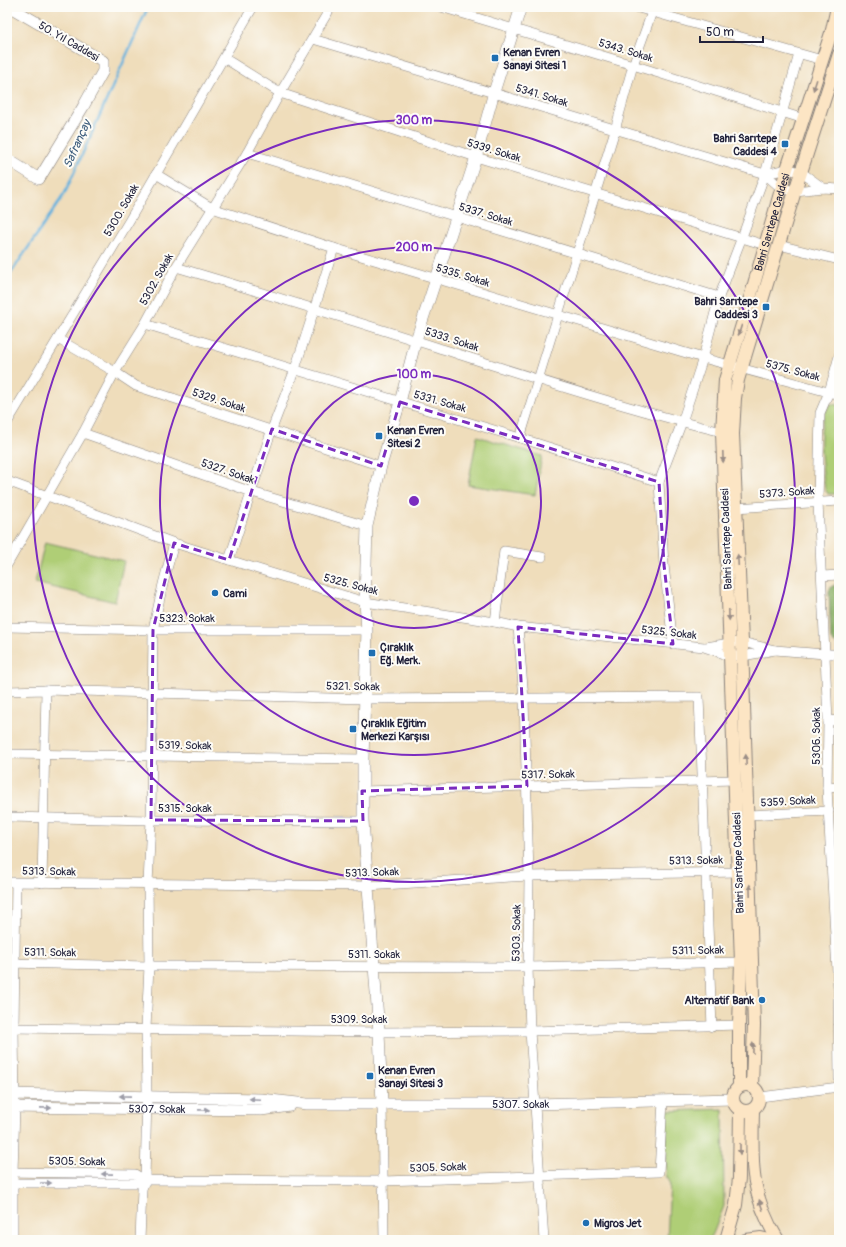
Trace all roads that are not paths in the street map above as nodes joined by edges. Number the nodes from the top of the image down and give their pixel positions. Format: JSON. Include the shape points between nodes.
{"nodes":[{"id":1,"x":11,"y":7,"type":"edge"},
{"id":2,"x":253,"y":7,"type":"edge"},
{"id":3,"x":330,"y":7,"type":"edge"},
{"id":4,"x":441,"y":7,"type":"edge"},
{"id":5,"x":521,"y":7,"type":"edge"},
{"id":6,"x":635,"y":7,"type":"edge"},
{"id":7,"x":837,"y":7,"type":"edge"},
{"id":8,"x":652,"y":12,"type":"junction"},
{"id":9,"x":514,"y":29,"type":"junction"},
{"id":10,"x":313,"y":39,"type":"junction"},
{"id":11,"x":799,"y":54,"type":"junction"},
{"id":12,"x":839,"y":54,"type":"edge"},
{"id":13,"x":224,"y":58,"type":"junction"},
{"id":14,"x":822,"y":60,"type":"junction"},
{"id":15,"x":634,"y":65,"type":"junction"},
{"id":16,"x":494,"y":92,"type":"junction"},
{"id":17,"x":280,"y":93,"type":"junction"},
{"id":18,"x":783,"y":112,"type":"junction"},
{"id":19,"x":804,"y":119,"type":"junction"},
{"id":20,"x":615,"y":130,"type":"junction"},
{"id":21,"x":247,"y":153,"type":"junction"},
{"id":22,"x":476,"y":157,"type":"junction"},
{"id":23,"x":7,"y":159,"type":"edge"},
{"id":24,"x":787,"y":169,"type":"junction"},
{"id":25,"x":801,"y":172,"type":"junction"},
{"id":26,"x":156,"y":174,"type":"junction"},
{"id":27,"x":764,"y":174,"type":"junction"},
{"id":28,"x":782,"y":188,"type":"junction"},
{"id":29,"x":824,"y":188,"type":"junction"},
{"id":30,"x":839,"y":189,"type":"edge"},
{"id":31,"x":795,"y":191,"type":"junction"},
{"id":32,"x":596,"y":193,"type":"junction"},
{"id":33,"x":212,"y":208,"type":"junction"},
{"id":34,"x":456,"y":218,"type":"junction"},
{"id":35,"x":742,"y":237,"type":"junction"},
{"id":36,"x":765,"y":245,"type":"junction"},
{"id":37,"x":779,"y":245,"type":"junction"},
{"id":38,"x":334,"y":248,"type":"junction"},
{"id":39,"x":578,"y":255,"type":"junction"},
{"id":40,"x":839,"y":260,"type":"edge"},
{"id":41,"x":176,"y":267,"type":"junction"},
{"id":42,"x":437,"y":280,"type":"junction"},
{"id":43,"x":718,"y":297,"type":"junction"},
{"id":44,"x":315,"y":309,"type":"junction"},
{"id":45,"x":559,"y":316,"type":"junction"},
{"id":46,"x":145,"y":324,"type":"junction"},
{"id":47,"x":58,"y":339,"type":"junction"},
{"id":48,"x":416,"y":340,"type":"junction"},
{"id":49,"x":839,"y":356,"type":"edge"},
{"id":50,"x":703,"y":358,"type":"junction"},
{"id":51,"x":729,"y":365,"type":"junction"},
{"id":52,"x":742,"y":368,"type":"junction"},
{"id":53,"x":295,"y":369,"type":"junction"},
{"id":54,"x":115,"y":372,"type":"junction"},
{"id":55,"x":538,"y":379,"type":"junction"},
{"id":56,"x":829,"y":392,"type":"junction"},
{"id":57,"x":839,"y":395,"type":"edge"},
{"id":58,"x":400,"y":402,"type":"junction"},
{"id":59,"x":682,"y":422,"type":"junction"},
{"id":60,"x":7,"y":423,"type":"edge"},
{"id":61,"x":272,"y":429,"type":"junction"},
{"id":62,"x":722,"y":432,"type":"junction"},
{"id":63,"x":83,"y":433,"type":"junction"},
{"id":64,"x":520,"y":438,"type":"junction"},
{"id":65,"x":381,"y":466,"type":"junction"},
{"id":66,"x":7,"y":481,"type":"edge"},
{"id":67,"x":659,"y":482,"type":"junction"},
{"id":68,"x":252,"y":492,"type":"junction"},
{"id":69,"x":48,"y":496,"type":"junction"},
{"id":70,"x":839,"y":501,"type":"edge"},
{"id":71,"x":818,"y":502,"type":"junction"},
{"id":72,"x":736,"y":508,"type":"junction"},
{"id":73,"x":367,"y":526,"type":"junction"},
{"id":74,"x":174,"y":543,"type":"junction"},
{"id":75,"x":542,"y":557,"type":"dead end"},
{"id":76,"x":229,"y":560,"type":"junction"},
{"id":77,"x":7,"y":565,"type":"edge"},
{"id":78,"x":839,"y":575,"type":"edge"},
{"id":79,"x":822,"y":576,"type":"junction"},
{"id":80,"x":365,"y":602,"type":"junction"},
{"id":81,"x":495,"y":622,"type":"junction"},
{"id":82,"x":7,"y":627,"type":"edge"},
{"id":83,"x":518,"y":627,"type":"junction"},
{"id":84,"x":154,"y":630,"type":"junction"},
{"id":85,"x":367,"y":630,"type":"junction"},
{"id":86,"x":742,"y":642,"type":"junction"},
{"id":87,"x":730,"y":643,"type":"junction"},
{"id":88,"x":673,"y":644,"type":"junction"},
{"id":89,"x":704,"y":648,"type":"junction"},
{"id":90,"x":776,"y":650,"type":"junction"},
{"id":91,"x":826,"y":654,"type":"junction"},
{"id":92,"x":839,"y":654,"type":"edge"},
{"id":93,"x":736,"y":656,"type":"junction"},
{"id":94,"x":46,"y":690,"type":"junction"},
{"id":95,"x":7,"y":691,"type":"edge"},
{"id":96,"x":153,"y":693,"type":"junction"},
{"id":97,"x":365,"y":699,"type":"junction"},
{"id":98,"x":524,"y":699,"type":"junction"},
{"id":99,"x":839,"y":720,"type":"edge"},
{"id":100,"x":828,"y":721,"type":"junction"},
{"id":101,"x":7,"y":754,"type":"edge"},
{"id":102,"x":44,"y":754,"type":"junction"},
{"id":103,"x":152,"y":756,"type":"junction"},
{"id":104,"x":363,"y":759,"type":"junction"},
{"id":105,"x":734,"y":780,"type":"junction"},
{"id":106,"x":703,"y":782,"type":"junction"},
{"id":107,"x":526,"y":786,"type":"junction"},
{"id":108,"x":839,"y":787,"type":"edge"},
{"id":109,"x":827,"y":788,"type":"junction"},
{"id":110,"x":362,"y":791,"type":"junction"},
{"id":111,"x":829,"y":811,"type":"junction"},
{"id":112,"x":748,"y":815,"type":"junction"},
{"id":113,"x":7,"y":817,"type":"edge"},
{"id":114,"x":43,"y":817,"type":"junction"},
{"id":115,"x":151,"y":820,"type":"junction"},
{"id":116,"x":363,"y":821,"type":"junction"},
{"id":117,"x":706,"y":872,"type":"junction"},
{"id":118,"x":738,"y":872,"type":"junction"},
{"id":119,"x":529,"y":876,"type":"junction"},
{"id":120,"x":12,"y":882,"type":"edge"},
{"id":121,"x":42,"y":883,"type":"junction"},
{"id":122,"x":148,"y":884,"type":"junction"},
{"id":123,"x":367,"y":886,"type":"junction"},
{"id":124,"x":836,"y":908,"type":"edge"},
{"id":125,"x":710,"y":962,"type":"junction"},
{"id":126,"x":741,"y":962,"type":"junction"},
{"id":127,"x":11,"y":963,"type":"edge"},
{"id":128,"x":149,"y":966,"type":"junction"},
{"id":129,"x":374,"y":966,"type":"junction"},
{"id":130,"x":528,"y":967,"type":"junction"},
{"id":131,"x":838,"y":990,"type":"edge"},
{"id":132,"x":739,"y":1025,"type":"junction"},
{"id":133,"x":712,"y":1027,"type":"junction"},
{"id":134,"x":10,"y":1028,"type":"edge"},
{"id":135,"x":146,"y":1029,"type":"junction"},
{"id":136,"x":530,"y":1031,"type":"junction"},
{"id":137,"x":379,"y":1032,"type":"junction"},
{"id":138,"x":839,"y":1081,"type":"edge"},
{"id":139,"x":739,"y":1087,"type":"junction"},
{"id":140,"x":752,"y":1087,"type":"junction"},
{"id":141,"x":839,"y":1087,"type":"edge"},
{"id":142,"x":11,"y":1094,"type":"edge"},
{"id":143,"x":147,"y":1096,"type":"junction"},
{"id":144,"x":760,"y":1097,"type":"junction"},
{"id":145,"x":733,"y":1099,"type":"junction"},
{"id":146,"x":663,"y":1101,"type":"junction"},
{"id":147,"x":307,"y":1104,"type":"junction"},
{"id":148,"x":382,"y":1104,"type":"junction"},
{"id":149,"x":536,"y":1104,"type":"junction"},
{"id":150,"x":11,"y":1107,"type":"edge"},
{"id":151,"x":147,"y":1109,"type":"junction"},
{"id":152,"x":740,"y":1110,"type":"junction"},
{"id":153,"x":753,"y":1110,"type":"junction"},
{"id":154,"x":10,"y":1172,"type":"edge"},
{"id":155,"x":540,"y":1176,"type":"junction"},
{"id":156,"x":145,"y":1180,"type":"junction"},
{"id":157,"x":383,"y":1181,"type":"junction"},
{"id":158,"x":10,"y":1183,"type":"edge"},
{"id":159,"x":13,"y":1240,"type":"edge"},
{"id":160,"x":140,"y":1240,"type":"edge"},
{"id":161,"x":384,"y":1240,"type":"edge"},
{"id":162,"x":544,"y":1240,"type":"edge"},
{"id":163,"x":726,"y":1240,"type":"edge"},
{"id":164,"x":746,"y":1240,"type":"edge"},
{"id":165,"x":770,"y":1240,"type":"edge"},
{"id":166,"x":778,"y":1240,"type":"edge"}],
"edges":[{"from":1,"to":23,"type":"street","name":"50. Yıl Caddesi","via":[[103,61],[103,71],[39,179]]},
{"from":2,"to":13,"type":"street","name":"5300. Sokak"},
{"from":3,"to":10,"type":"street","name":"5302. Sokak"},
{"from":4,"to":9,"type":"street","name":"5343. Sokak"},
{"from":5,"to":9,"type":"street"},
{"from":6,"to":8,"type":"street"},
{"from":7,"to":14,"type":"main road","name":"Bahri Sarıtepe Caddesi"},
{"from":8,"to":11,"type":"street"},
{"from":8,"to":15,"type":"street"},
{"from":9,"to":15,"type":"street","name":"5343. Sokak"},
{"from":9,"to":16,"type":"street"},
{"from":10,"to":16,"type":"street","name":"5341. Sokak"},
{"from":10,"to":17,"type":"street","name":"5302. Sokak"},
{"from":11,"to":14,"type":"street"},
{"from":11,"to":18,"type":"street"},
{"from":12,"to":25,"type":"main road","name":"Bahri Sarıtepe Caddesi"},
{"from":13,"to":17,"type":"street","name":"5339. Sokak"},
{"from":13,"to":26,"type":"street","name":"5300. Sokak"},
{"from":14,"to":19,"type":"main road","name":"Bahri Sarıtepe Caddesi","one_way":true},
{"from":15,"to":18,"type":"street","name":"5343. Sokak"},
{"from":15,"to":20,"type":"street"},
{"from":16,"to":20,"type":"street","name":"5341. Sokak"},
{"from":16,"to":22,"type":"street"},
{"from":17,"to":21,"type":"street","name":"5302. Sokak"},
{"from":17,"to":22,"type":"street","name":"5339. Sokak"},
{"from":18,"to":19,"type":"street","name":"5343. Sokak"},
{"from":18,"to":27,"type":"street"},
{"from":19,"to":24,"type":"main road","name":"Bahri Sarıtepe Caddesi"},
{"from":20,"to":27,"type":"street","name":"5341. Sokak"},
{"from":20,"to":32,"type":"street"},
{"from":21,"to":33,"type":"street","name":"5302. Sokak"},
{"from":21,"to":34,"type":"street","name":"5337. Sokak"},
{"from":22,"to":32,"type":"street","name":"5339. Sokak"},
{"from":22,"to":34,"type":"street"},
{"from":24,"to":25,"type":"street"},
{"from":24,"to":27,"type":"street"},
{"from":24,"to":28,"type":"main road","name":"Bahri Sarıtepe Caddesi"},
{"from":25,"to":29,"type":"street"},
{"from":25,"to":31,"type":"main road","name":"Bahri Sarıtepe Caddesi"},
{"from":26,"to":33,"type":"street","name":"5335. Sokak"},
{"from":26,"to":47,"type":"street","name":"5300. Sokak"},
{"from":27,"to":28,"type":"street"},
{"from":27,"to":35,"type":"street"},
{"from":28,"to":31,"type":"street"},
{"from":28,"to":36,"type":"main road","name":"Bahri Sarıtepe Caddesi"},
{"from":29,"to":30,"type":"street"},
{"from":29,"to":31,"type":"street"},
{"from":31,"to":37,"type":"main road","name":"Bahri Sarıtepe Caddesi"},
{"from":32,"to":35,"type":"street","name":"5339. Sokak"},
{"from":32,"to":39,"type":"street"},
{"from":33,"to":38,"type":"street","name":"5335. Sokak"},
{"from":33,"to":41,"type":"street","name":"5302. Sokak"},
{"from":34,"to":39,"type":"street","name":"5337. Sokak"},
{"from":34,"to":42,"type":"street"},
{"from":35,"to":36,"type":"street","name":"5339. Sokak"},
{"from":35,"to":43,"type":"street"},
{"from":36,"to":51,"type":"main road","name":"Bahri Sarıtepe Caddesi","one_way":true},
{"from":37,"to":40,"type":"street"},
{"from":37,"to":52,"type":"main road","name":"Bahri Sarıtepe Caddesi"},
{"from":38,"to":42,"type":"street","name":"5335. Sokak"},
{"from":38,"to":44,"type":"street"},
{"from":39,"to":43,"type":"street","name":"5337. Sokak"},
{"from":39,"to":45,"type":"street"},
{"from":41,"to":44,"type":"street","name":"5333. Sokak"},
{"from":41,"to":46,"type":"street","name":"5302. Sokak"},
{"from":42,"to":45,"type":"street","name":"5335. Sokak"},
{"from":42,"to":48,"type":"street"},
{"from":43,"to":50,"type":"street"},
{"from":44,"to":48,"type":"street","name":"5333. Sokak"},
{"from":44,"to":53,"type":"street"},
{"from":45,"to":50,"type":"street","name":"5335. Sokak"},
{"from":45,"to":55,"type":"street"},
{"from":46,"to":53,"type":"street","name":"5331. Sokak"},
{"from":46,"to":54,"type":"street","name":"5302. Sokak"},
{"from":47,"to":54,"type":"street","name":"5329. Sokak"},
{"from":47,"to":60,"type":"street","name":"5300. Sokak"},
{"from":48,"to":55,"type":"street","name":"5333. Sokak"},
{"from":48,"to":58,"type":"street"},
{"from":49,"to":56,"type":"street","name":"5306. Sokak"},
{"from":50,"to":51,"type":"street","name":"5335. Sokak"},
{"from":50,"to":59,"type":"street"},
{"from":51,"to":52,"type":"street","name":"5375. Sokak"},
{"from":51,"to":62,"type":"main road","name":"Bahri Sarıtepe Caddesi","via":[[725,380]]},
{"from":52,"to":56,"type":"street","name":"5375. Sokak"},
{"from":52,"to":72,"type":"main road","name":"Bahri Sarıtepe Caddesi","via":[[735,398],[733,434]]},
{"from":53,"to":58,"type":"street","name":"5331. Sokak"},
{"from":53,"to":61,"type":"street"},
{"from":54,"to":61,"type":"street","name":"5329. Sokak","via":[[136,386]]},
{"from":54,"to":63,"type":"street","name":"5302. Sokak"},
{"from":55,"to":59,"type":"street","name":"5333. Sokak"},
{"from":55,"to":64,"type":"street"},
{"from":56,"to":57,"type":"street","name":"5375. Sokak"},
{"from":56,"to":71,"type":"street","name":"5306. Sokak","via":[[820,414]]},
{"from":58,"to":64,"type":"street","name":"5331. Sokak"},
{"from":58,"to":65,"type":"street"},
{"from":59,"to":62,"type":"street","name":"5333. Sokak"},
{"from":59,"to":67,"type":"street"},
{"from":61,"to":65,"type":"street","name":"5329. Sokak"},
{"from":61,"to":68,"type":"street"},
{"from":62,"to":87,"type":"main road","name":"Bahri Sarıtepe Caddesi","one_way":true},
{"from":63,"to":68,"type":"street","name":"5327. Sokak"},
{"from":63,"to":69,"type":"street","name":"5302. Sokak"},
{"from":64,"to":67,"type":"street","name":"5331. Sokak"},
{"from":65,"to":73,"type":"street"},
{"from":66,"to":69,"type":"street","name":"5325. Sokak"},
{"from":67,"to":88,"type":"street","via":[[664,565]]},
{"from":68,"to":73,"type":"street","name":"5327. Sokak"},
{"from":68,"to":76,"type":"street"},
{"from":69,"to":74,"type":"street","name":"5325. Sokak"},
{"from":69,"to":77,"type":"street","name":"5302. Sokak"},
{"from":70,"to":71,"type":"street","name":"5373. Sokak"},
{"from":71,"to":72,"type":"street","name":"5373. Sokak"},
{"from":71,"to":79,"type":"street","name":"5306. Sokak"},
{"from":86,"to":72,"type":"main road","name":"Bahri Sarıtepe Caddesi","one_way":true},
{"from":73,"to":80,"type":"street"},
{"from":74,"to":76,"type":"street","name":"5325. Sokak"},
{"from":74,"to":84,"type":"street"},
{"from":75,"to":81,"type":"street","via":[[504,551]]},
{"from":76,"to":80,"type":"street","name":"5325. Sokak"},
{"from":78,"to":79,"type":"street"},
{"from":79,"to":91,"type":"street","name":"5306. Sokak"},
{"from":80,"to":81,"type":"street","name":"5325. Sokak"},
{"from":80,"to":85,"type":"street"},
{"from":81,"to":83,"type":"street","name":"5325. Sokak"},
{"from":82,"to":84,"type":"street","name":"5323. Sokak"},
{"from":83,"to":88,"type":"street","name":"5325. Sokak"},
{"from":83,"to":98,"type":"street","name":"5303. Sokak"},
{"from":84,"to":85,"type":"street","name":"5323. Sokak"},
{"from":84,"to":96,"type":"street"},
{"from":85,"to":97,"type":"street"},
{"from":86,"to":87,"type":"street"},
{"from":86,"to":90,"type":"street"},
{"from":86,"to":93,"type":"main road","name":"Bahri Sarıtepe Caddesi"},
{"from":87,"to":89,"type":"street"},
{"from":87,"to":93,"type":"main road","name":"Bahri Sarıtepe Caddesi"},
{"from":88,"to":89,"type":"street","name":"5325. Sokak"},
{"from":89,"to":93,"type":"street"},
{"from":90,"to":91,"type":"street"},
{"from":90,"to":93,"type":"street"},
{"from":91,"to":92,"type":"street"},
{"from":91,"to":100,"type":"street","name":"5306. Sokak"},
{"from":93,"to":105,"type":"main road","name":"Bahri Sarıtepe Caddesi"},
{"from":112,"to":93,"type":"main road","name":"Bahri Sarıtepe Caddesi","one_way":true},
{"from":94,"to":95,"type":"street","name":"5321. Sokak"},
{"from":94,"to":96,"type":"street","name":"5321. Sokak"},
{"from":94,"to":102,"type":"street"},
{"from":96,"to":97,"type":"street","name":"5321. Sokak"},
{"from":96,"to":103,"type":"street"},
{"from":97,"to":98,"type":"street","name":"5321. Sokak"},
{"from":97,"to":104,"type":"street"},
{"from":98,"to":106,"type":"street","name":"5321. Sokak","via":[[699,697]]},
{"from":98,"to":107,"type":"street","name":"5303. Sokak"},
{"from":99,"to":100,"type":"street"},
{"from":100,"to":109,"type":"street","name":"5306. Sokak"},
{"from":101,"to":102,"type":"street","name":"5319. Sokak"},
{"from":102,"to":103,"type":"street","name":"5319. Sokak"},
{"from":102,"to":114,"type":"street"},
{"from":103,"to":104,"type":"street","name":"5319. Sokak"},
{"from":103,"to":115,"type":"street"},
{"from":104,"to":110,"type":"street"},
{"from":105,"to":106,"type":"street","name":"5317. Sokak"},
{"from":105,"to":118,"type":"main road","name":"Bahri Sarıtepe Caddesi"},
{"from":106,"to":107,"type":"street","name":"5317. Sokak"},
{"from":106,"to":117,"type":"street"},
{"from":107,"to":110,"type":"street","name":"5317. Sokak"},
{"from":107,"to":119,"type":"street","name":"5303. Sokak"},
{"from":108,"to":109,"type":"street","name":"5359. Sokak"},
{"from":109,"to":111,"type":"street","name":"5306. Sokak"},
{"from":110,"to":116,"type":"street"},
{"from":111,"to":112,"type":"street","name":"5359. Sokak"},
{"from":111,"to":124,"type":"street","name":"5306. Sokak"},
{"from":140,"to":112,"type":"main road","name":"Bahri Sarıtepe Caddesi","one_way":true,"via":[[754,1025]]},
{"from":113,"to":114,"type":"street","name":"5315. Sokak"},
{"from":114,"to":115,"type":"street","name":"5315. Sokak"},
{"from":114,"to":121,"type":"street"},
{"from":115,"to":116,"type":"street","name":"5315. Sokak"},
{"from":115,"to":122,"type":"street"},
{"from":116,"to":123,"type":"street"},
{"from":117,"to":118,"type":"street","name":"5313. Sokak"},
{"from":117,"to":119,"type":"street","name":"5313. Sokak"},
{"from":117,"to":125,"type":"street"},
{"from":118,"to":126,"type":"main road","name":"Bahri Sarıtepe Caddesi"},
{"from":119,"to":123,"type":"street","name":"5313. Sokak"},
{"from":119,"to":130,"type":"street","name":"5303. Sokak"},
{"from":120,"to":121,"type":"street","name":"5313. Sokak"},
{"from":120,"to":127,"type":"street"},
{"from":121,"to":122,"type":"street","name":"5313. Sokak"},
{"from":122,"to":123,"type":"street","name":"5313. Sokak"},
{"from":122,"to":128,"type":"street"},
{"from":123,"to":129,"type":"street"},
{"from":124,"to":131,"type":"street","name":"5306. Sokak"},
{"from":125,"to":126,"type":"street","name":"5311. Sokak"},
{"from":125,"to":130,"type":"street","name":"5311. Sokak"},
{"from":125,"to":133,"type":"street"},
{"from":126,"to":132,"type":"main road","name":"Bahri Sarıtepe Caddesi"},
{"from":127,"to":128,"type":"street","name":"5311. Sokak"},
{"from":127,"to":134,"type":"street"},
{"from":128,"to":129,"type":"street","name":"5311. Sokak"},
{"from":128,"to":135,"type":"street"},
{"from":129,"to":130,"type":"street","name":"5311. Sokak"},
{"from":129,"to":137,"type":"street"},
{"from":130,"to":136,"type":"street","name":"5303. Sokak"},
{"from":131,"to":138,"type":"street","name":"5306. Sokak"},
{"from":132,"to":133,"type":"street","name":"5309. Sokak"},
{"from":132,"to":139,"type":"main road","name":"Bahri Sarıtepe Caddesi"},
{"from":133,"to":136,"type":"street","name":"5309. Sokak"},
{"from":134,"to":135,"type":"street","name":"5309. Sokak"},
{"from":134,"to":142,"type":"street"},
{"from":135,"to":137,"type":"street","name":"5309. Sokak"},
{"from":135,"to":143,"type":"street"},
{"from":136,"to":137,"type":"street","name":"5309. Sokak"},
{"from":136,"to":149,"type":"street","name":"5303. Sokak"},
{"from":137,"to":148,"type":"street"},
{"from":139,"to":140,"type":"main road"},
{"from":139,"to":145,"type":"main road","name":"Bahri Sarıtepe Caddesi"},
{"from":140,"to":144,"type":"main road"},
{"from":141,"to":144,"type":"street"},
{"from":143,"to":142,"type":"street","name":"5307. Sokak","one_way":true},
{"from":142,"to":150,"type":"street"},
{"from":147,"to":143,"type":"street","name":"5307. Sokak","one_way":true,"via":[[261,1099]]},
{"from":143,"to":151,"type":"street"},
{"from":144,"to":153,"type":"main road"},
{"from":145,"to":146,"type":"street","name":"5307. Sokak"},
{"from":145,"to":152,"type":"main road"},
{"from":146,"to":149,"type":"street","name":"5307. Sokak"},
{"from":146,"to":155,"type":"street","name":"5305. Sokak","via":[[659,1172]]},
{"from":147,"to":148,"type":"street","name":"5307. Sokak"},
{"from":151,"to":147,"type":"street","name":"5307. Sokak","one_way":true,"via":[[261,1110]]},
{"from":148,"to":149,"type":"street","name":"5307. Sokak"},
{"from":148,"to":157,"type":"street"},
{"from":149,"to":155,"type":"street","name":"5303. Sokak"},
{"from":150,"to":151,"type":"street","name":"5307. Sokak","one_way":true},
{"from":150,"to":154,"type":"street"},
{"from":151,"to":156,"type":"street"},
{"from":152,"to":153,"type":"main road"},
{"from":152,"to":163,"type":"main road","one_way":true,"via":[[739,1178],[736,1205]]},
{"from":166,"to":153,"type":"main road","one_way":true,"via":[[763,1212],[757,1194],[753,1168]]},
{"from":156,"to":154,"type":"street","name":"5305. Sokak","one_way":true,"via":[[135,1174]]},
{"from":154,"to":158,"type":"street"},
{"from":155,"to":157,"type":"street","name":"5305. Sokak"},
{"from":155,"to":162,"type":"street","name":"5303. Sokak"},
{"from":156,"to":157,"type":"street","name":"5305. Sokak"},
{"from":158,"to":156,"type":"street","name":"5305. Sokak","one_way":true,"via":[[137,1184]]},
{"from":156,"to":160,"type":"street","via":[[142,1189]]},
{"from":157,"to":161,"type":"street"},
{"from":158,"to":159,"type":"street"},
{"from":164,"to":165,"type":"main road"}]}
